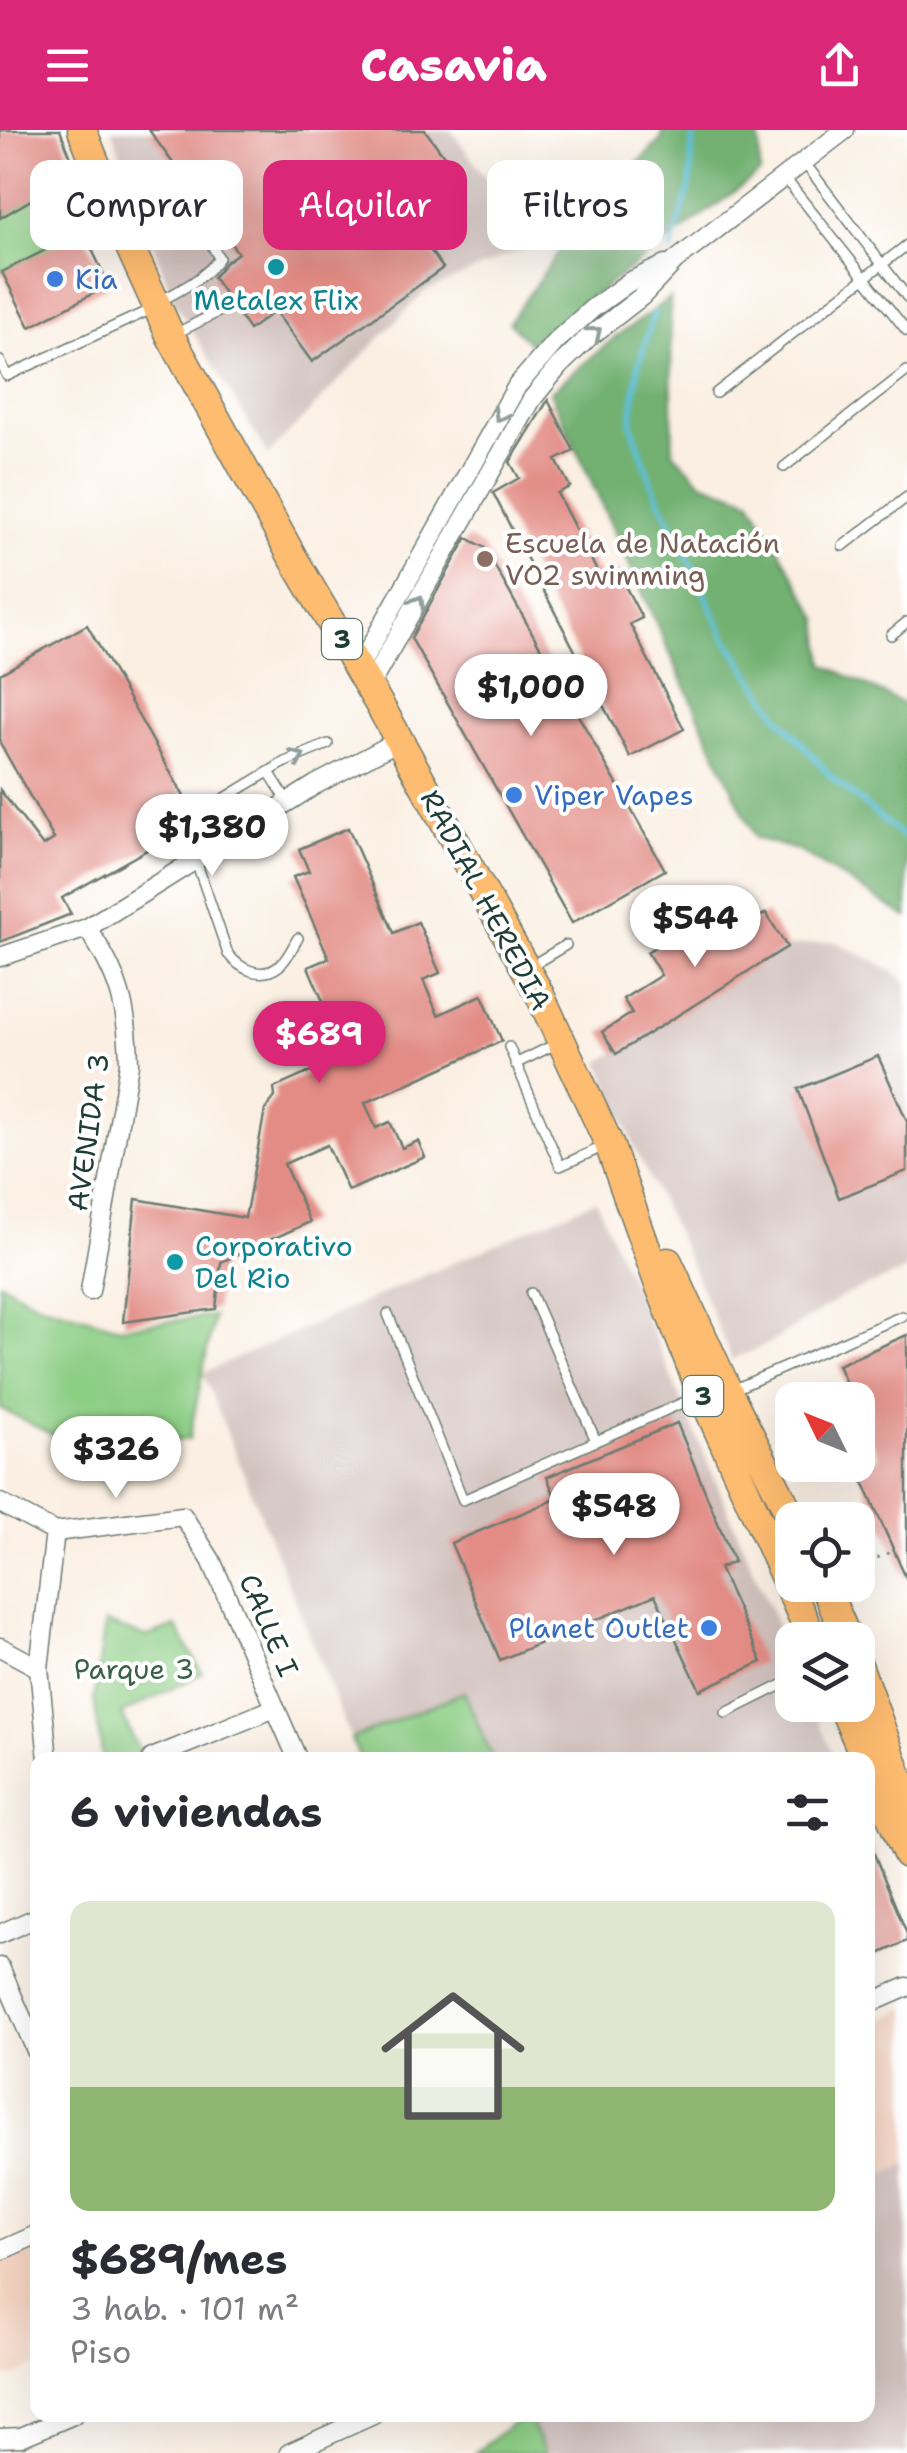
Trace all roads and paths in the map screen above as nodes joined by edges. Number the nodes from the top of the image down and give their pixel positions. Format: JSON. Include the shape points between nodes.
{"nodes":[{"id":1,"x":845,"y":130,"type":"edge"},
{"id":2,"x":90,"y":134,"type":"edge"},
{"id":3,"x":804,"y":162,"type":"junction"},
{"id":4,"x":784,"y":177,"type":"junction"},
{"id":5,"x":907,"y":245,"type":"edge"},
{"id":6,"x":214,"y":250,"type":"edge"},
{"id":7,"x":882,"y":264,"type":"junction"},
{"id":8,"x":865,"y":278,"type":"junction"},
{"id":9,"x":907,"y":297,"type":"edge"},
{"id":10,"x":155,"y":305,"type":"junction"},
{"id":11,"x":224,"y":309,"type":"dead end"},
{"id":12,"x":907,"y":331,"type":"edge"},
{"id":13,"x":170,"y":337,"type":"junction"},
{"id":14,"x":0,"y":361,"type":"edge"},
{"id":15,"x":907,"y":372,"type":"edge"},
{"id":16,"x":716,"y":393,"type":"dead end"},
{"id":17,"x":784,"y":468,"type":"dead end"},
{"id":18,"x":907,"y":497,"type":"edge"},
{"id":19,"x":843,"y":546,"type":"dead end"},
{"id":20,"x":907,"y":622,"type":"edge"},
{"id":21,"x":891,"y":635,"type":"dead end"},
{"id":22,"x":364,"y":677,"type":"junction"},
{"id":23,"x":400,"y":740,"type":"junction"},
{"id":24,"x":328,"y":744,"type":"dead end"},
{"id":25,"x":270,"y":772,"type":"junction"},
{"id":26,"x":288,"y":802,"type":"junction"},
{"id":27,"x":212,"y":806,"type":"dead end"},
{"id":28,"x":196,"y":861,"type":"junction"},
{"id":29,"x":87,"y":928,"type":"junction"},
{"id":30,"x":298,"y":938,"type":"dead end"},
{"id":31,"x":566,"y":945,"type":"dead end"},
{"id":32,"x":0,"y":957,"type":"edge"},
{"id":33,"x":526,"y":969,"type":"junction"},
{"id":34,"x":560,"y":1042,"type":"junction"},
{"id":35,"x":510,"y":1047,"type":"dead end"},
{"id":36,"x":516,"y":1064,"type":"junction"},
{"id":37,"x":610,"y":1144,"type":"junction"},
{"id":38,"x":90,"y":1291,"type":"dead end"},
{"id":39,"x":531,"y":1293,"type":"dead end"},
{"id":40,"x":388,"y":1314,"type":"dead end"},
{"id":41,"x":902,"y":1316,"type":"dead end"},
{"id":42,"x":715,"y":1393,"type":"junction"},
{"id":43,"x":596,"y":1441,"type":"junction"},
{"id":44,"x":0,"y":1502,"type":"edge"},
{"id":45,"x":782,"y":1502,"type":"edge"},
{"id":46,"x":775,"y":1514,"type":"edge"},
{"id":47,"x":55,"y":1532,"type":"junction"},
{"id":48,"x":894,"y":1551,"type":"dead end"},
{"id":49,"x":875,"y":1559,"type":"edge"},
{"id":50,"x":806,"y":1622,"type":"edge"},
{"id":51,"x":0,"y":1647,"type":"edge"},
{"id":52,"x":39,"y":1668,"type":"junction"},
{"id":53,"x":775,"y":1688,"type":"edge"},
{"id":54,"x":275,"y":1708,"type":"junction"},
{"id":55,"x":875,"y":1711,"type":"edge"},
{"id":56,"x":726,"y":1713,"type":"dead end"},
{"id":57,"x":849,"y":1722,"type":"edge"},
{"id":58,"x":863,"y":1722,"type":"edge"},
{"id":59,"x":47,"y":1752,"type":"edge"},
{"id":60,"x":167,"y":1752,"type":"edge"},
{"id":61,"x":294,"y":1752,"type":"edge"},
{"id":62,"x":863,"y":1752,"type":"edge"},
{"id":63,"x":875,"y":1780,"type":"edge"},
{"id":64,"x":907,"y":1800,"type":"edge"},
{"id":65,"x":907,"y":1829,"type":"edge"},
{"id":66,"x":907,"y":1854,"type":"edge"},
{"id":67,"x":30,"y":1921,"type":"edge"},
{"id":68,"x":0,"y":1934,"type":"edge"},
{"id":69,"x":0,"y":1966,"type":"edge"},
{"id":70,"x":907,"y":1987,"type":"edge"},
{"id":71,"x":875,"y":2001,"type":"edge"},
{"id":72,"x":30,"y":2035,"type":"edge"},
{"id":73,"x":30,"y":2236,"type":"edge"},
{"id":74,"x":2,"y":2244,"type":"edge"},
{"id":75,"x":61,"y":2422,"type":"edge"},
{"id":76,"x":358,"y":2422,"type":"edge"},
{"id":77,"x":0,"y":2438,"type":"edge"},
{"id":78,"x":23,"y":2445,"type":"edge"},
{"id":79,"x":291,"y":2453,"type":"edge"}],
"edges":[{"from":1,"to":3,"type":"street"},
{"from":2,"to":10,"type":"main road","name":"RADIAL HEREDIA","number":"3"},
{"from":3,"to":4,"type":"street"},
{"from":3,"to":7,"type":"lane"},
{"from":4,"to":8,"type":"lane"},
{"from":4,"to":22,"type":"street","via":[[675,260],[559,366]]},
{"from":5,"to":7,"type":"lane"},
{"from":6,"to":10,"type":"lane","via":[[214,265]]},
{"from":7,"to":8,"type":"lane"},
{"from":7,"to":9,"type":"lane"},
{"from":8,"to":12,"type":"lane"},
{"from":8,"to":16,"type":"lane"},
{"from":10,"to":13,"type":"main road","name":"RADIAL HEREDIA","number":"3"},
{"from":10,"to":14,"type":"lane","via":[[8,376]]},
{"from":11,"to":13,"type":"lane"},
{"from":13,"to":22,"type":"main road","name":"RADIAL HEREDIA","number":"3"},
{"from":15,"to":17,"type":"lane"},
{"from":18,"to":19,"type":"lane"},
{"from":20,"to":21,"type":"lane"},
{"from":22,"to":23,"type":"main road","name":"RADIAL HEREDIA","number":"3"},
{"from":23,"to":26,"type":"street"},
{"from":23,"to":33,"type":"main road","name":"RADIAL HEREDIA","number":"3"},
{"from":25,"to":24,"type":"lane","one_way":true},
{"from":25,"to":26,"type":"lane"},
{"from":25,"to":27,"type":"lane"},
{"from":26,"to":28,"type":"street"},
{"from":28,"to":29,"type":"street"},
{"from":28,"to":30,"type":"lane","via":[[237,965],[252,972],[280,966]]},
{"from":29,"to":32,"type":"street"},
{"from":29,"to":38,"type":"street","name":"AVENIDA 3","via":[[123,999],[129,1064]]},
{"from":31,"to":33,"type":"lane"},
{"from":33,"to":34,"type":"main road","name":"RADIAL HEREDIA","number":"3"},
{"from":34,"to":36,"type":"lane"},
{"from":34,"to":37,"type":"main road","name":"RADIAL HEREDIA","number":"3"},
{"from":35,"to":36,"type":"lane"},
{"from":36,"to":37,"type":"lane","via":[[560,1166]]},
{"from":37,"to":42,"type":"main road","name":"RADIAL HEREDIA","via":[[676,1278]]},
{"from":39,"to":43,"type":"lane"},
{"from":40,"to":43,"type":"lane","via":[[463,1500]]},
{"from":41,"to":42,"type":"lane"},
{"from":42,"to":43,"type":"lane"},
{"from":42,"to":45,"type":"main road"},
{"from":42,"to":46,"type":"main road"},
{"from":42,"to":50,"type":"main road","number":"3"},
{"from":44,"to":47,"type":"street"},
{"from":47,"to":52,"type":"street"},
{"from":47,"to":54,"type":"street","name":"CALLE I","via":[[184,1516],[211,1560]]},
{"from":48,"to":49,"type":"path"},
{"from":51,"to":52,"type":"street"},
{"from":52,"to":59,"type":"street"},
{"from":53,"to":56,"type":"lane"},
{"from":54,"to":60,"type":"street"},
{"from":54,"to":61,"type":"street","name":"CALLE I"},
{"from":55,"to":64,"type":"main road"},
{"from":57,"to":62,"type":"main road"},
{"from":58,"to":65,"type":"main road"},
{"from":63,"to":66,"type":"main road"},
{"from":67,"to":68,"type":"street"},
{"from":69,"to":72,"type":"street"},
{"from":70,"to":71,"type":"street"},
{"from":73,"to":74,"type":"street"},
{"from":75,"to":78,"type":"street"},
{"from":76,"to":79,"type":"street"},
{"from":77,"to":78,"type":"street"}]}
